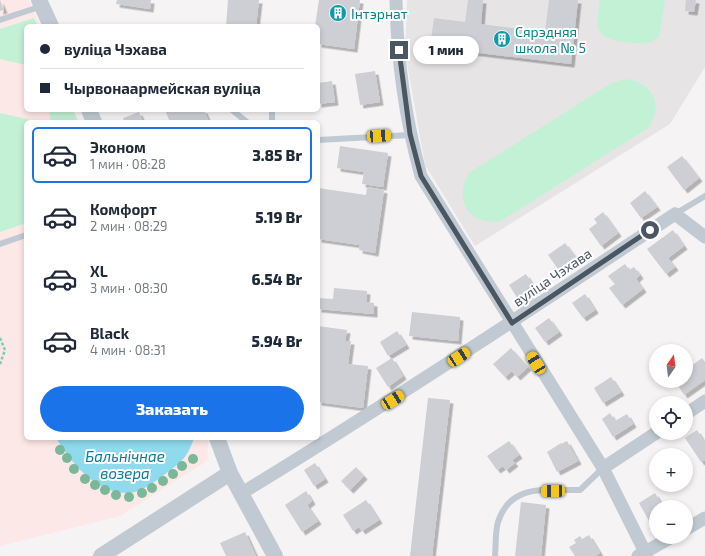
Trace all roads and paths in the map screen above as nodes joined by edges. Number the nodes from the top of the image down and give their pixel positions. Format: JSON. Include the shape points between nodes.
{"nodes":[{"id":1,"x":396,"y":0,"type":"edge"},
{"id":2,"x":40,"y":3,"type":"edge"},
{"id":3,"x":0,"y":20,"type":"edge"},
{"id":4,"x":50,"y":24,"type":"edge"},
{"id":5,"x":234,"y":112,"type":"edge"},
{"id":6,"x":244,"y":120,"type":"edge"},
{"id":7,"x":410,"y":134,"type":"junction"},
{"id":8,"x":320,"y":140,"type":"edge"},
{"id":9,"x":705,"y":196,"type":"edge"},
{"id":10,"x":675,"y":214,"type":"junction"},
{"id":11,"x":24,"y":236,"type":"edge"},
{"id":12,"x":705,"y":237,"type":"edge"},
{"id":13,"x":0,"y":244,"type":"edge"},
{"id":14,"x":512,"y":323,"type":"junction"},
{"id":15,"x":0,"y":338,"type":"edge"},
{"id":16,"x":0,"y":364,"type":"edge"},
{"id":17,"x":705,"y":401,"type":"edge"},
{"id":18,"x":693,"y":409,"type":"edge"},
{"id":19,"x":649,"y":438,"type":"edge"},
{"id":20,"x":218,"y":440,"type":"edge"},
{"id":21,"x":603,"y":468,"type":"junction"},
{"id":22,"x":230,"y":473,"type":"junction"},
{"id":23,"x":242,"y":493,"type":"junction"},
{"id":24,"x":705,"y":518,"type":"edge"},
{"id":25,"x":693,"y":525,"type":"edge"},
{"id":26,"x":661,"y":544,"type":"edge"},
{"id":27,"x":643,"y":555,"type":"edge"},
{"id":28,"x":101,"y":556,"type":"edge"},
{"id":29,"x":275,"y":556,"type":"edge"},
{"id":30,"x":495,"y":556,"type":"edge"}],
"edges":[{"from":1,"to":7,"type":"street","via":[[397,36]]},
{"from":2,"to":3,"type":"lane"},
{"from":2,"to":4,"type":"street"},
{"from":5,"to":6,"type":"lane"},
{"from":7,"to":8,"type":"lane"},
{"from":7,"to":14,"type":"street","via":[[421,176]]},
{"from":9,"to":10,"type":"lane"},
{"from":10,"to":12,"type":"street"},
{"from":10,"to":14,"type":"street","name":"вуліца Чэхава"},
{"from":11,"to":13,"type":"lane"},
{"from":14,"to":21,"type":"street"},
{"from":14,"to":23,"type":"street","name":"вуліца Чэхава"},
{"from":15,"to":16,"type":"path","via":[[5,350]]},
{"from":17,"to":18,"type":"street"},
{"from":19,"to":21,"type":"street"},
{"from":20,"to":22,"type":"street"},
{"from":21,"to":27,"type":"street"},
{"from":21,"to":30,"type":"lane","via":[[580,490],[526,492],[511,499],[498,522]]},
{"from":22,"to":23,"type":"street"},
{"from":22,"to":28,"type":"street"},
{"from":23,"to":29,"type":"street"},
{"from":24,"to":25,"type":"street"},
{"from":26,"to":27,"type":"street"}]}
